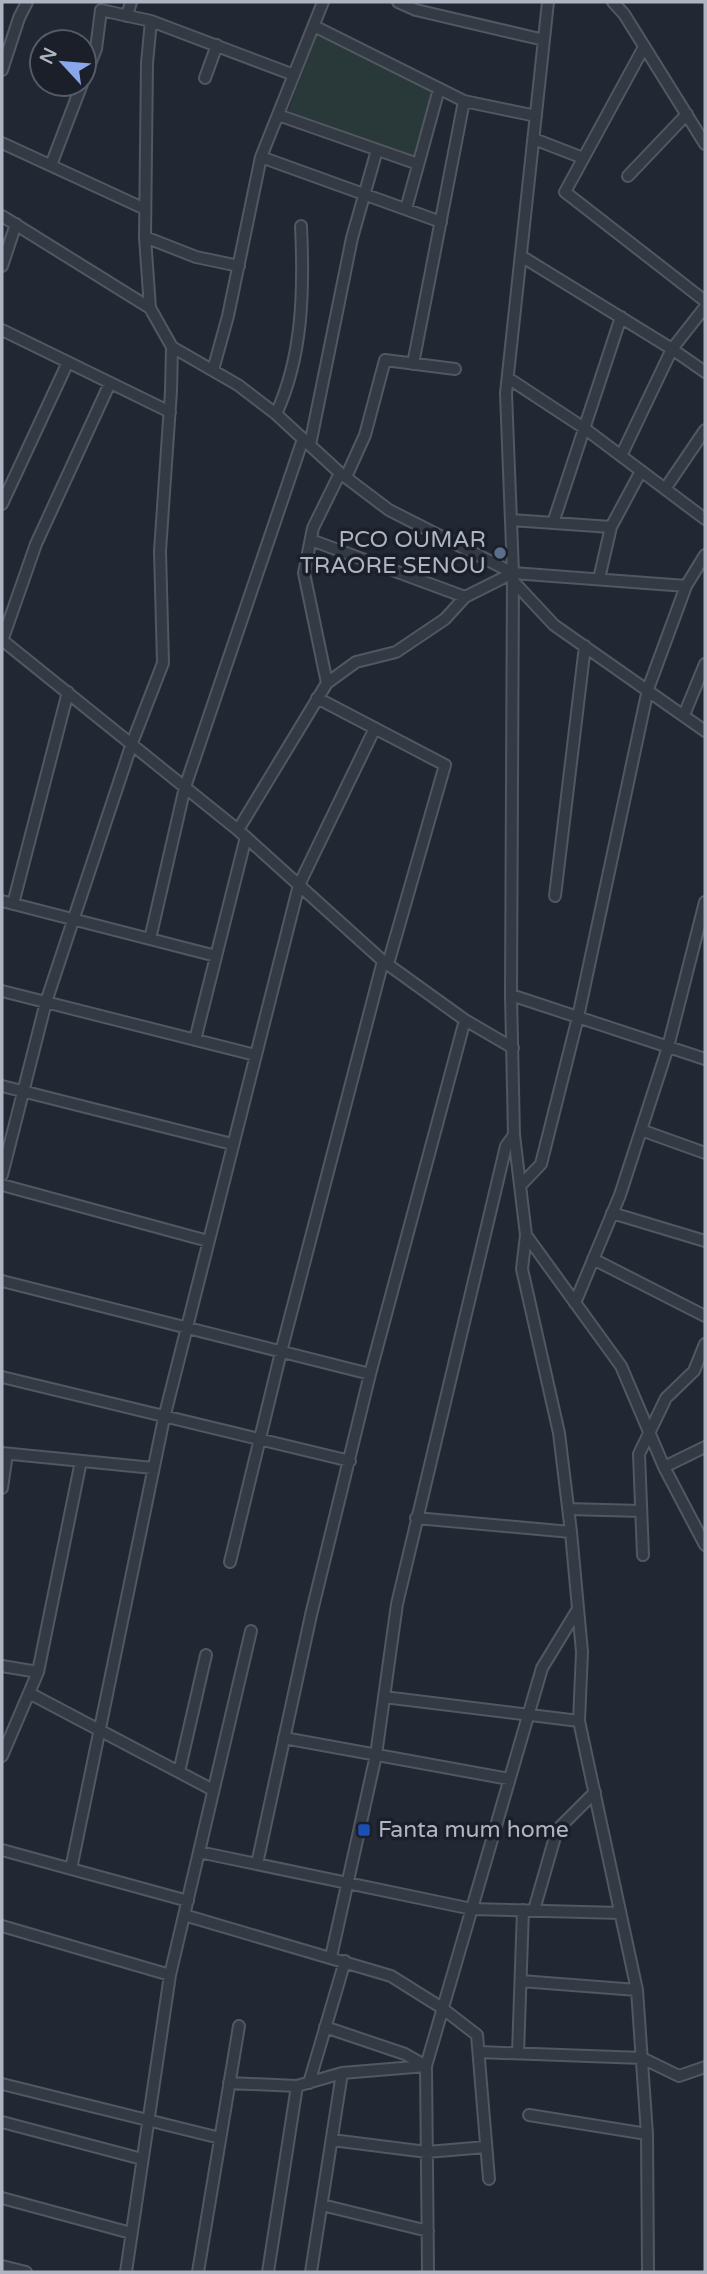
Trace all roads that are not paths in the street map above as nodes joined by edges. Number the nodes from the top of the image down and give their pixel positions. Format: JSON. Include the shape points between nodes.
{"nodes":[{"id":1,"x":27,"y":2,"type":"edge"},
{"id":2,"x":131,"y":2,"type":"edge"},
{"id":3,"x":323,"y":2,"type":"edge"},
{"id":4,"x":398,"y":2,"type":"edge"},
{"id":5,"x":548,"y":2,"type":"edge"},
{"id":6,"x":613,"y":2,"type":"edge"},
{"id":7,"x":127,"y":16,"type":"junction"},
{"id":8,"x":152,"y":21,"type":"junction"},
{"id":9,"x":314,"y":26,"type":"junction"},
{"id":10,"x":98,"y":33,"type":"edge"},
{"id":11,"x":7,"y":36,"type":"edge"},
{"id":12,"x":544,"y":40,"type":"junction"},
{"id":13,"x":217,"y":45,"type":"junction"},
{"id":14,"x":644,"y":47,"type":"junction"},
{"id":15,"x":2,"y":70,"type":"edge"},
{"id":16,"x":294,"y":75,"type":"junction"},
{"id":17,"x":205,"y":78,"type":"dead end"},
{"id":18,"x":439,"y":89,"type":"junction"},
{"id":19,"x":77,"y":98,"type":"edge"},
{"id":20,"x":464,"y":101,"type":"junction"},
{"id":21,"x":687,"y":114,"type":"junction"},
{"id":22,"x":278,"y":115,"type":"junction"},
{"id":23,"x":536,"y":116,"type":"junction"},
{"id":24,"x":534,"y":139,"type":"junction"},
{"id":25,"x":2,"y":143,"type":"edge"},
{"id":26,"x":705,"y":144,"type":"edge"},
{"id":27,"x":377,"y":150,"type":"junction"},
{"id":28,"x":261,"y":157,"type":"junction"},
{"id":29,"x":583,"y":158,"type":"junction"},
{"id":30,"x":418,"y":164,"type":"junction"},
{"id":31,"x":51,"y":165,"type":"junction"},
{"id":32,"x":628,"y":176,"type":"dead end"},
{"id":33,"x":365,"y":195,"type":"junction"},
{"id":34,"x":145,"y":209,"type":"junction"},
{"id":35,"x":406,"y":209,"type":"junction"},
{"id":36,"x":2,"y":216,"type":"edge"},
{"id":37,"x":441,"y":222,"type":"junction"},
{"id":38,"x":16,"y":224,"type":"junction"},
{"id":39,"x":301,"y":226,"type":"dead end"},
{"id":40,"x":145,"y":237,"type":"junction"},
{"id":41,"x":521,"y":256,"type":"junction"},
{"id":42,"x":2,"y":266,"type":"edge"},
{"id":43,"x":239,"y":266,"type":"junction"},
{"id":44,"x":705,"y":301,"type":"edge"},
{"id":45,"x":705,"y":307,"type":"edge"},
{"id":46,"x":150,"y":308,"type":"junction"},
{"id":47,"x":621,"y":317,"type":"junction"},
{"id":48,"x":2,"y":330,"type":"edge"},
{"id":49,"x":172,"y":347,"type":"junction"},
{"id":50,"x":672,"y":349,"type":"junction"},
{"id":51,"x":68,"y":362,"type":"junction"},
{"id":52,"x":414,"y":364,"type":"junction"},
{"id":53,"x":456,"y":369,"type":"dead end"},
{"id":54,"x":213,"y":370,"type":"junction"},
{"id":55,"x":705,"y":372,"type":"edge"},
{"id":56,"x":508,"y":378,"type":"junction"},
{"id":57,"x":110,"y":383,"type":"junction"},
{"id":58,"x":170,"y":412,"type":"junction"},
{"id":59,"x":276,"y":414,"type":"junction"},
{"id":60,"x":584,"y":428,"type":"junction"},
{"id":61,"x":705,"y":430,"type":"edge"},
{"id":62,"x":307,"y":442,"type":"junction"},
{"id":63,"x":621,"y":456,"type":"junction"},
{"id":64,"x":641,"y":471,"type":"junction"},
{"id":65,"x":343,"y":475,"type":"junction"},
{"id":66,"x":665,"y":489,"type":"junction"},
{"id":67,"x":2,"y":503,"type":"edge"},
{"id":68,"x":705,"y":519,"type":"edge"},
{"id":69,"x":511,"y":520,"type":"junction"},
{"id":70,"x":553,"y":523,"type":"junction"},
{"id":71,"x":611,"y":527,"type":"junction"},
{"id":72,"x":311,"y":540,"type":"junction"},
{"id":73,"x":705,"y":555,"type":"edge"},
{"id":74,"x":513,"y":577,"type":"junction"},
{"id":75,"x":599,"y":579,"type":"junction"},
{"id":76,"x":686,"y":586,"type":"junction"},
{"id":77,"x":465,"y":597,"type":"junction"},
{"id":78,"x":2,"y":641,"type":"edge"},
{"id":79,"x":585,"y":646,"type":"junction"},
{"id":80,"x":705,"y":664,"type":"edge"},
{"id":81,"x":327,"y":682,"type":"junction"},
{"id":82,"x":648,"y":689,"type":"junction"},
{"id":83,"x":68,"y":692,"type":"junction"},
{"id":84,"x":317,"y":698,"type":"junction"},
{"id":85,"x":684,"y":715,"type":"junction"},
{"id":86,"x":374,"y":728,"type":"junction"},
{"id":87,"x":705,"y":731,"type":"edge"},
{"id":88,"x":132,"y":743,"type":"junction"},
{"id":89,"x":185,"y":787,"type":"junction"},
{"id":90,"x":242,"y":833,"type":"junction"},
{"id":91,"x":299,"y":885,"type":"junction"},
{"id":92,"x":555,"y":896,"type":"dead end"},
{"id":93,"x":2,"y":901,"type":"edge"},
{"id":94,"x":705,"y":902,"type":"edge"},
{"id":95,"x":13,"y":904,"type":"junction"},
{"id":96,"x":73,"y":919,"type":"junction"},
{"id":97,"x":150,"y":939,"type":"junction"},
{"id":98,"x":216,"y":956,"type":"junction"},
{"id":99,"x":385,"y":962,"type":"junction"},
{"id":100,"x":2,"y":991,"type":"edge"},
{"id":101,"x":512,"y":996,"type":"junction"},
{"id":102,"x":46,"y":1002,"type":"junction"},
{"id":103,"x":578,"y":1017,"type":"junction"},
{"id":104,"x":465,"y":1020,"type":"junction"},
{"id":105,"x":195,"y":1040,"type":"junction"},
{"id":106,"x":668,"y":1047,"type":"junction"},
{"id":107,"x":513,"y":1048,"type":"junction"},
{"id":108,"x":255,"y":1055,"type":"junction"},
{"id":109,"x":705,"y":1059,"type":"edge"},
{"id":110,"x":2,"y":1086,"type":"edge"},
{"id":111,"x":23,"y":1091,"type":"junction"},
{"id":112,"x":641,"y":1130,"type":"junction"},
{"id":113,"x":514,"y":1135,"type":"junction"},
{"id":114,"x":232,"y":1144,"type":"junction"},
{"id":115,"x":705,"y":1153,"type":"edge"},
{"id":116,"x":2,"y":1175,"type":"edge"},
{"id":117,"x":2,"y":1185,"type":"edge"},
{"id":118,"x":520,"y":1186,"type":"junction"},
{"id":119,"x":612,"y":1213,"type":"junction"},
{"id":120,"x":526,"y":1236,"type":"junction"},
{"id":121,"x":208,"y":1241,"type":"junction"},
{"id":122,"x":705,"y":1241,"type":"edge"},
{"id":123,"x":593,"y":1259,"type":"junction"},
{"id":124,"x":2,"y":1281,"type":"edge"},
{"id":125,"x":575,"y":1303,"type":"junction"},
{"id":126,"x":705,"y":1315,"type":"edge"},
{"id":127,"x":186,"y":1328,"type":"junction"},
{"id":128,"x":705,"y":1344,"type":"edge"},
{"id":129,"x":281,"y":1352,"type":"junction"},
{"id":130,"x":370,"y":1374,"type":"junction"},
{"id":131,"x":2,"y":1377,"type":"edge"},
{"id":132,"x":164,"y":1418,"type":"junction"},
{"id":133,"x":649,"y":1432,"type":"junction"},
{"id":134,"x":260,"y":1440,"type":"junction"},
{"id":135,"x":705,"y":1447,"type":"edge"},
{"id":136,"x":4,"y":1453,"type":"edge"},
{"id":137,"x":81,"y":1461,"type":"junction"},
{"id":138,"x":350,"y":1461,"type":"junction"},
{"id":139,"x":664,"y":1467,"type":"junction"},
{"id":140,"x":153,"y":1468,"type":"junction"},
{"id":141,"x":2,"y":1488,"type":"edge"},
{"id":142,"x":568,"y":1508,"type":"junction"},
{"id":143,"x":641,"y":1511,"type":"junction"},
{"id":144,"x":416,"y":1518,"type":"junction"},
{"id":145,"x":700,"y":1526,"type":"edge"},
{"id":146,"x":571,"y":1532,"type":"junction"},
{"id":147,"x":705,"y":1545,"type":"edge"},
{"id":148,"x":643,"y":1555,"type":"dead end"},
{"id":149,"x":230,"y":1562,"type":"dead end"},
{"id":150,"x":578,"y":1609,"type":"junction"},
{"id":151,"x":251,"y":1631,"type":"dead end"},
{"id":152,"x":206,"y":1656,"type":"dead end"},
{"id":153,"x":2,"y":1666,"type":"edge"},
{"id":154,"x":38,"y":1672,"type":"junction"},
{"id":155,"x":29,"y":1693,"type":"junction"},
{"id":156,"x":384,"y":1697,"type":"junction"},
{"id":157,"x":528,"y":1715,"type":"junction"},
{"id":158,"x":579,"y":1721,"type":"junction"},
{"id":159,"x":100,"y":1731,"type":"junction"},
{"id":160,"x":284,"y":1738,"type":"junction"},
{"id":161,"x":376,"y":1755,"type":"junction"},
{"id":162,"x":2,"y":1756,"type":"edge"},
{"id":163,"x":178,"y":1772,"type":"junction"},
{"id":164,"x":509,"y":1779,"type":"junction"},
{"id":165,"x":214,"y":1790,"type":"junction"},
{"id":166,"x":594,"y":1791,"type":"junction"},
{"id":167,"x":2,"y":1850,"type":"edge"},
{"id":168,"x":199,"y":1852,"type":"junction"},
{"id":169,"x":257,"y":1864,"type":"junction"},
{"id":170,"x":71,"y":1869,"type":"junction"},
{"id":171,"x":347,"y":1883,"type":"junction"},
{"id":172,"x":188,"y":1901,"type":"junction"},
{"id":173,"x":471,"y":1909,"type":"junction"},
{"id":174,"x":529,"y":1910,"type":"junction"},
{"id":175,"x":620,"y":1913,"type":"junction"},
{"id":176,"x":184,"y":1915,"type":"junction"},
{"id":177,"x":2,"y":1926,"type":"edge"},
{"id":178,"x":331,"y":1956,"type":"junction"},
{"id":179,"x":345,"y":1961,"type":"junction"},
{"id":180,"x":170,"y":1975,"type":"junction"},
{"id":181,"x":521,"y":1981,"type":"junction"},
{"id":182,"x":637,"y":1990,"type":"junction"},
{"id":183,"x":442,"y":2008,"type":"junction"},
{"id":184,"x":239,"y":2026,"type":"dead end"},
{"id":185,"x":325,"y":2027,"type":"junction"},
{"id":186,"x":479,"y":2052,"type":"junction"},
{"id":187,"x":518,"y":2053,"type":"junction"},
{"id":188,"x":642,"y":2058,"type":"junction"},
{"id":189,"x":425,"y":2066,"type":"junction"},
{"id":190,"x":705,"y":2067,"type":"edge"},
{"id":191,"x":342,"y":2073,"type":"junction"},
{"id":192,"x":229,"y":2083,"type":"junction"},
{"id":193,"x":2,"y":2084,"type":"edge"},
{"id":194,"x":303,"y":2084,"type":"junction"},
{"id":195,"x":529,"y":2116,"type":"dead end"},
{"id":196,"x":148,"y":2121,"type":"junction"},
{"id":197,"x":2,"y":2122,"type":"edge"},
{"id":198,"x":647,"y":2134,"type":"junction"},
{"id":199,"x":220,"y":2138,"type":"junction"},
{"id":200,"x":332,"y":2140,"type":"junction"},
{"id":201,"x":486,"y":2147,"type":"junction"},
{"id":202,"x":427,"y":2152,"type":"junction"},
{"id":203,"x":142,"y":2160,"type":"junction"},
{"id":204,"x":489,"y":2179,"type":"dead end"},
{"id":205,"x":2,"y":2198,"type":"edge"},
{"id":206,"x":322,"y":2205,"type":"junction"},
{"id":207,"x":428,"y":2231,"type":"junction"},
{"id":208,"x":131,"y":2233,"type":"junction"},
{"id":209,"x":2,"y":2266,"type":"edge"},
{"id":210,"x":429,"y":2271,"type":"edge"},
{"id":211,"x":26,"y":2272,"type":"edge"},
{"id":212,"x":126,"y":2272,"type":"edge"},
{"id":213,"x":198,"y":2272,"type":"edge"},
{"id":214,"x":268,"y":2272,"type":"edge"},
{"id":215,"x":311,"y":2272,"type":"edge"},
{"id":216,"x":648,"y":2272,"type":"edge"}],
"edges":[{"from":1,"to":11,"type":"street"},
{"from":2,"to":7,"type":"street"},
{"from":3,"to":9,"type":"street"},
{"from":4,"to":12,"type":"street"},
{"from":5,"to":12,"type":"street"},
{"from":6,"to":14,"type":"street"},
{"from":7,"to":8,"type":"street"},
{"from":7,"to":10,"type":"street","via":[[101,10]]},
{"from":8,"to":13,"type":"street"},
{"from":8,"to":34,"type":"street"},
{"from":9,"to":16,"type":"street"},
{"from":9,"to":18,"type":"street"},
{"from":11,"to":15,"type":"street"},
{"from":12,"to":23,"type":"street"},
{"from":13,"to":16,"type":"street"},
{"from":13,"to":17,"type":"street"},
{"from":14,"to":21,"type":"street"},
{"from":14,"to":29,"type":"street"},
{"from":16,"to":22,"type":"street"},
{"from":18,"to":20,"type":"street"},
{"from":18,"to":30,"type":"street"},
{"from":19,"to":31,"type":"street"},
{"from":20,"to":23,"type":"street"},
{"from":20,"to":37,"type":"street"},
{"from":21,"to":26,"type":"street"},
{"from":21,"to":32,"type":"street"},
{"from":22,"to":27,"type":"street"},
{"from":22,"to":28,"type":"street"},
{"from":23,"to":24,"type":"street"},
{"from":24,"to":29,"type":"street"},
{"from":24,"to":41,"type":"street"},
{"from":25,"to":31,"type":"street"},
{"from":27,"to":30,"type":"street"},
{"from":27,"to":33,"type":"street"},
{"from":28,"to":33,"type":"street"},
{"from":28,"to":43,"type":"street"},
{"from":29,"to":44,"type":"street","via":[[565,192]]},
{"from":30,"to":35,"type":"street"},
{"from":31,"to":34,"type":"street"},
{"from":33,"to":35,"type":"street"},
{"from":33,"to":62,"type":"street"},
{"from":34,"to":40,"type":"street"},
{"from":35,"to":37,"type":"street"},
{"from":36,"to":38,"type":"street"},
{"from":37,"to":52,"type":"street"},
{"from":38,"to":42,"type":"street"},
{"from":38,"to":46,"type":"street"},
{"from":39,"to":59,"type":"street","via":[[304,277],[299,332],[288,388]]},
{"from":40,"to":43,"type":"street","via":[[195,257]]},
{"from":40,"to":46,"type":"street"},
{"from":41,"to":47,"type":"street"},
{"from":41,"to":56,"type":"street"},
{"from":43,"to":54,"type":"street"},
{"from":45,"to":50,"type":"street"},
{"from":46,"to":49,"type":"street"},
{"from":47,"to":50,"type":"street"},
{"from":47,"to":60,"type":"street"},
{"from":48,"to":51,"type":"street"},
{"from":49,"to":54,"type":"street"},
{"from":49,"to":58,"type":"street"},
{"from":50,"to":55,"type":"street"},
{"from":50,"to":63,"type":"street"},
{"from":51,"to":57,"type":"street"},
{"from":51,"to":67,"type":"street"},
{"from":52,"to":53,"type":"street"},
{"from":52,"to":65,"type":"street","via":[[385,360],[365,435]]},
{"from":54,"to":59,"type":"street"},
{"from":56,"to":60,"type":"street"},
{"from":56,"to":69,"type":"street"},
{"from":57,"to":58,"type":"street"},
{"from":57,"to":78,"type":"street","via":[[36,544]]},
{"from":58,"to":88,"type":"street","via":[[160,551],[163,663]]},
{"from":59,"to":62,"type":"street"},
{"from":60,"to":63,"type":"street"},
{"from":60,"to":70,"type":"street"},
{"from":61,"to":66,"type":"street"},
{"from":62,"to":65,"type":"street"},
{"from":62,"to":89,"type":"street"},
{"from":63,"to":64,"type":"street"},
{"from":64,"to":66,"type":"street"},
{"from":64,"to":71,"type":"street"},
{"from":65,"to":72,"type":"street","via":[[313,528]]},
{"from":65,"to":74,"type":"street","via":[[389,510]]},
{"from":66,"to":68,"type":"street"},
{"from":69,"to":70,"type":"street"},
{"from":69,"to":74,"type":"street"},
{"from":70,"to":71,"type":"street"},
{"from":71,"to":75,"type":"street"},
{"from":72,"to":77,"type":"street"},
{"from":72,"to":81,"type":"street","via":[[304,573]]},
{"from":73,"to":76,"type":"street"},
{"from":74,"to":75,"type":"street"},
{"from":74,"to":77,"type":"street"},
{"from":74,"to":79,"type":"street","via":[[554,625]]},
{"from":74,"to":101,"type":"street"},
{"from":75,"to":76,"type":"street"},
{"from":76,"to":82,"type":"street"},
{"from":77,"to":81,"type":"street","via":[[445,619],[396,652],[356,663]]},
{"from":78,"to":83,"type":"street"},
{"from":79,"to":82,"type":"street"},
{"from":79,"to":92,"type":"street"},
{"from":80,"to":85,"type":"street"},
{"from":81,"to":84,"type":"street"},
{"from":82,"to":85,"type":"street"},
{"from":82,"to":103,"type":"street"},
{"from":83,"to":88,"type":"street"},
{"from":83,"to":95,"type":"street"},
{"from":84,"to":86,"type":"street"},
{"from":84,"to":90,"type":"street"},
{"from":85,"to":87,"type":"street"},
{"from":86,"to":91,"type":"street"},
{"from":86,"to":99,"type":"street","via":[[445,765]]},
{"from":88,"to":89,"type":"street"},
{"from":88,"to":96,"type":"street"},
{"from":89,"to":90,"type":"street"},
{"from":89,"to":97,"type":"street"},
{"from":90,"to":91,"type":"street"},
{"from":90,"to":98,"type":"street"},
{"from":91,"to":99,"type":"street"},
{"from":91,"to":108,"type":"street"},
{"from":93,"to":95,"type":"street"},
{"from":94,"to":106,"type":"street"},
{"from":95,"to":96,"type":"street"},
{"from":96,"to":97,"type":"street"},
{"from":96,"to":102,"type":"street"},
{"from":97,"to":98,"type":"street"},
{"from":98,"to":105,"type":"street"},
{"from":99,"to":104,"type":"street"},
{"from":99,"to":129,"type":"street"},
{"from":100,"to":102,"type":"street"},
{"from":101,"to":103,"type":"street"},
{"from":101,"to":107,"type":"street"},
{"from":102,"to":105,"type":"street"},
{"from":102,"to":111,"type":"street"},
{"from":103,"to":106,"type":"street"},
{"from":103,"to":118,"type":"street","via":[[541,1164]]},
{"from":104,"to":107,"type":"street"},
{"from":104,"to":130,"type":"street"},
{"from":105,"to":108,"type":"street"},
{"from":106,"to":109,"type":"street"},
{"from":106,"to":112,"type":"street"},
{"from":107,"to":113,"type":"street"},
{"from":108,"to":114,"type":"street"},
{"from":110,"to":111,"type":"street"},
{"from":111,"to":114,"type":"street"},
{"from":111,"to":116,"type":"street"},
{"from":112,"to":115,"type":"street"},
{"from":112,"to":119,"type":"street"},
{"from":113,"to":118,"type":"street"},
{"from":113,"to":144,"type":"street","via":[[506,1146]]},
{"from":114,"to":121,"type":"street"},
{"from":117,"to":121,"type":"street"},
{"from":118,"to":120,"type":"street"},
{"from":119,"to":122,"type":"street"},
{"from":119,"to":123,"type":"street"},
{"from":120,"to":125,"type":"street"},
{"from":120,"to":142,"type":"street","via":[[522,1269],[559,1433]]},
{"from":121,"to":127,"type":"street"},
{"from":123,"to":125,"type":"street"},
{"from":123,"to":126,"type":"street"},
{"from":124,"to":127,"type":"street"},
{"from":125,"to":133,"type":"street","via":[[621,1366]]},
{"from":127,"to":129,"type":"street"},
{"from":127,"to":132,"type":"street"},
{"from":128,"to":133,"type":"street","via":[[694,1371],[666,1398]]},
{"from":129,"to":130,"type":"street"},
{"from":129,"to":134,"type":"street"},
{"from":130,"to":138,"type":"street"},
{"from":131,"to":132,"type":"street"},
{"from":132,"to":134,"type":"street"},
{"from":132,"to":140,"type":"street"},
{"from":133,"to":139,"type":"street"},
{"from":133,"to":143,"type":"street","via":[[639,1454]]},
{"from":134,"to":138,"type":"street"},
{"from":134,"to":149,"type":"street"},
{"from":135,"to":139,"type":"street"},
{"from":136,"to":137,"type":"street"},
{"from":136,"to":141,"type":"street"},
{"from":137,"to":140,"type":"street"},
{"from":137,"to":154,"type":"street"},
{"from":138,"to":160,"type":"street"},
{"from":139,"to":145,"type":"street"},
{"from":140,"to":159,"type":"street"},
{"from":142,"to":143,"type":"street"},
{"from":142,"to":146,"type":"street"},
{"from":143,"to":148,"type":"street"},
{"from":144,"to":146,"type":"street"},
{"from":144,"to":156,"type":"street","via":[[397,1604]]},
{"from":145,"to":147,"type":"street"},
{"from":146,"to":150,"type":"street"},
{"from":150,"to":157,"type":"street","via":[[541,1668]]},
{"from":150,"to":158,"type":"street","via":[[582,1652]]},
{"from":151,"to":165,"type":"street"},
{"from":152,"to":163,"type":"street"},
{"from":153,"to":154,"type":"street"},
{"from":154,"to":155,"type":"street"},
{"from":155,"to":159,"type":"street"},
{"from":155,"to":162,"type":"street"},
{"from":156,"to":157,"type":"street"},
{"from":156,"to":161,"type":"street"},
{"from":157,"to":158,"type":"street"},
{"from":157,"to":164,"type":"street"},
{"from":158,"to":166,"type":"street"},
{"from":159,"to":163,"type":"street"},
{"from":159,"to":170,"type":"street"},
{"from":160,"to":161,"type":"street"},
{"from":160,"to":169,"type":"street"},
{"from":161,"to":164,"type":"street"},
{"from":161,"to":171,"type":"street"},
{"from":163,"to":165,"type":"street"},
{"from":164,"to":173,"type":"street"},
{"from":165,"to":168,"type":"street"},
{"from":166,"to":174,"type":"street","via":[[557,1830]]},
{"from":166,"to":175,"type":"street"},
{"from":167,"to":170,"type":"street"},
{"from":168,"to":169,"type":"street"},
{"from":168,"to":172,"type":"street"},
{"from":169,"to":171,"type":"street"},
{"from":170,"to":172,"type":"street"},
{"from":171,"to":173,"type":"street"},
{"from":171,"to":178,"type":"street"},
{"from":172,"to":176,"type":"street"},
{"from":173,"to":174,"type":"street"},
{"from":173,"to":183,"type":"street"},
{"from":174,"to":175,"type":"street"},
{"from":174,"to":181,"type":"street"},
{"from":175,"to":182,"type":"street"},
{"from":176,"to":178,"type":"street"},
{"from":176,"to":180,"type":"street"},
{"from":177,"to":180,"type":"street"},
{"from":178,"to":179,"type":"street"},
{"from":179,"to":183,"type":"street","via":[[391,1976]]},
{"from":179,"to":185,"type":"street"},
{"from":180,"to":196,"type":"street"},
{"from":181,"to":182,"type":"street"},
{"from":181,"to":187,"type":"street"},
{"from":182,"to":188,"type":"street"},
{"from":183,"to":186,"type":"street","via":[[477,2035]]},
{"from":183,"to":189,"type":"street"},
{"from":184,"to":192,"type":"street"},
{"from":185,"to":189,"type":"street","via":[[405,2054]]},
{"from":185,"to":194,"type":"street"},
{"from":186,"to":187,"type":"street"},
{"from":186,"to":201,"type":"street"},
{"from":187,"to":188,"type":"street"},
{"from":188,"to":190,"type":"street","via":[[679,2076]]},
{"from":188,"to":198,"type":"street"},
{"from":189,"to":191,"type":"street"},
{"from":189,"to":202,"type":"street"},
{"from":191,"to":194,"type":"street"},
{"from":191,"to":200,"type":"street"},
{"from":192,"to":194,"type":"street"},
{"from":192,"to":199,"type":"street"},
{"from":193,"to":196,"type":"street"},
{"from":194,"to":214,"type":"street"},
{"from":195,"to":198,"type":"street"},
{"from":196,"to":199,"type":"street"},
{"from":196,"to":203,"type":"street"},
{"from":197,"to":203,"type":"street"},
{"from":198,"to":216,"type":"street"},
{"from":199,"to":213,"type":"street"},
{"from":200,"to":202,"type":"street"},
{"from":200,"to":206,"type":"street"},
{"from":201,"to":202,"type":"street"},
{"from":201,"to":204,"type":"street"},
{"from":202,"to":207,"type":"street"},
{"from":203,"to":208,"type":"street"},
{"from":205,"to":208,"type":"street"},
{"from":206,"to":207,"type":"street"},
{"from":206,"to":215,"type":"street"},
{"from":207,"to":210,"type":"street"},
{"from":208,"to":212,"type":"street"},
{"from":209,"to":211,"type":"street"}]}
